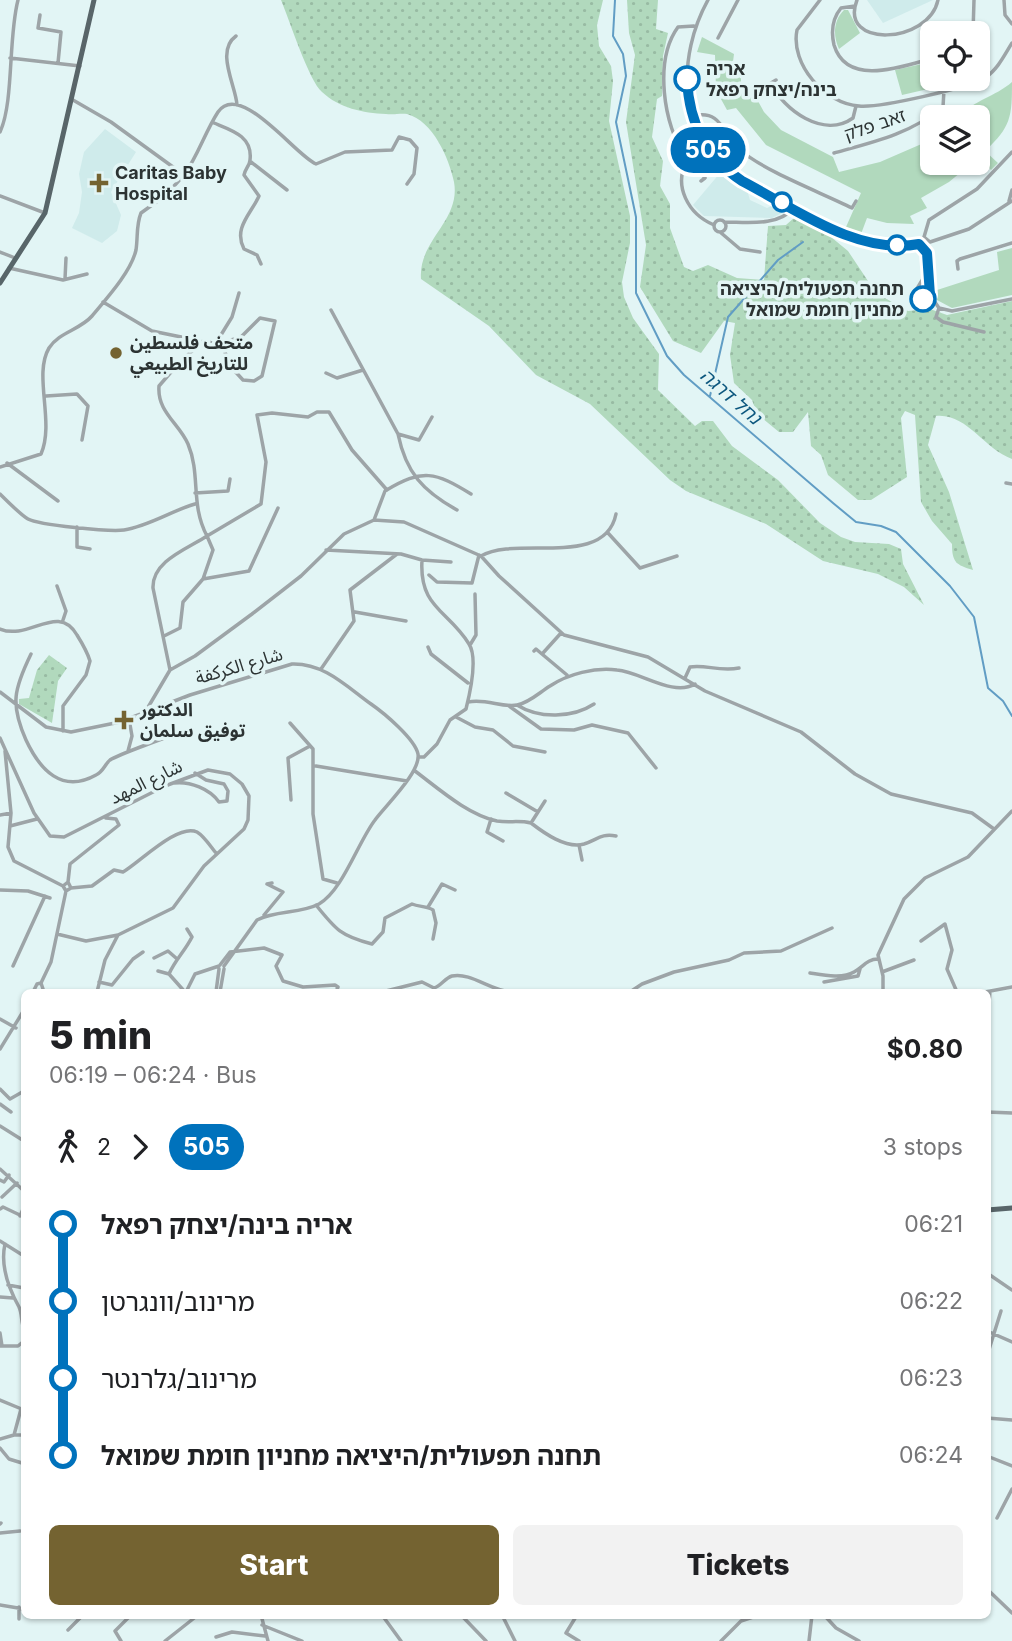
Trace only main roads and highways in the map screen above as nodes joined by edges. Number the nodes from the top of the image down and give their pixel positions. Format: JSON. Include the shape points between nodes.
{"nodes":[{"id":1,"x":94,"y":0,"type":"edge"},
{"id":2,"x":0,"y":283,"type":"edge"},
{"id":3,"x":1012,"y":1209,"type":"edge"},
{"id":4,"x":991,"y":1210,"type":"edge"}],
"edges":[{"from":1,"to":2,"type":"main road","via":[[45,213]]},
{"from":3,"to":4,"type":"main road"}]}
